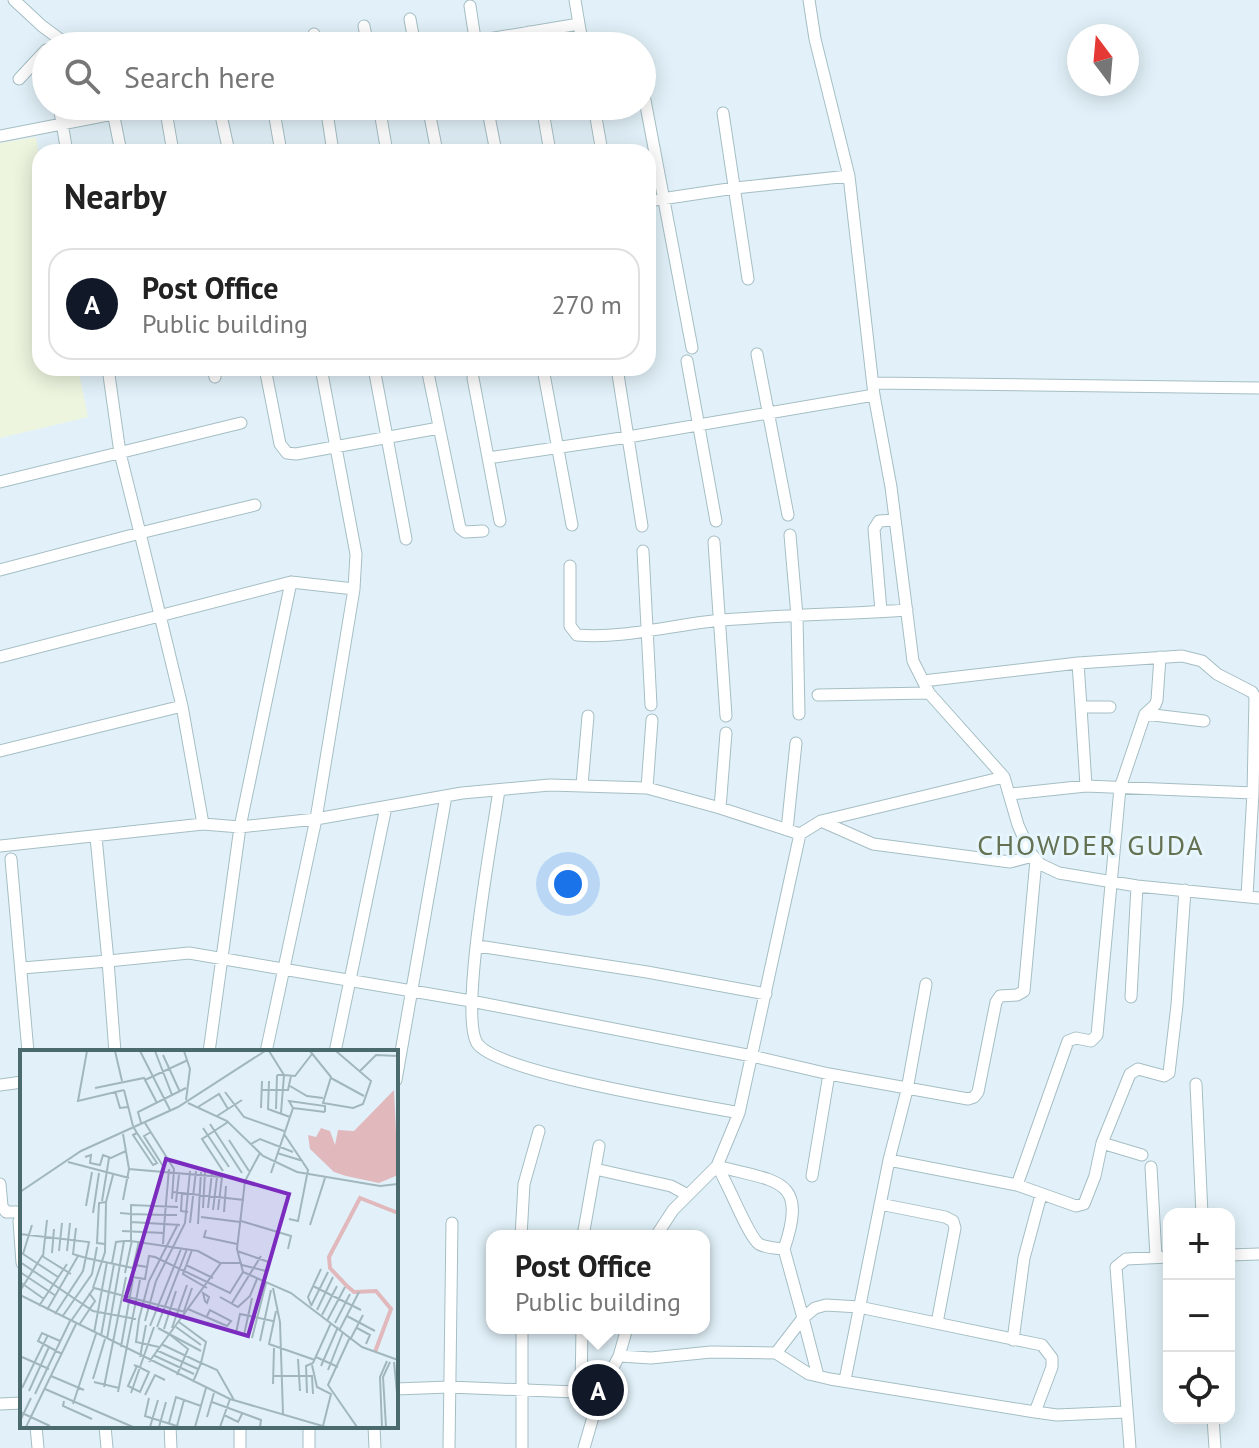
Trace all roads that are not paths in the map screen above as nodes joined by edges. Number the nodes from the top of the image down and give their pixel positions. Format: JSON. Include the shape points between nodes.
{"nodes":[{"id":1,"x":14,"y":0,"type":"edge"},
{"id":2,"x":575,"y":0,"type":"edge"},
{"id":3,"x":809,"y":0,"type":"edge"},
{"id":4,"x":470,"y":6,"type":"dead end"},
{"id":5,"x":410,"y":19,"type":"dead end"},
{"id":6,"x":579,"y":24,"type":"junction"},
{"id":7,"x":364,"y":26,"type":"dead end"},
{"id":8,"x":40,"y":32,"type":"edge"},
{"id":9,"x":365,"y":32,"type":"edge"},
{"id":10,"x":412,"y":32,"type":"edge"},
{"id":11,"x":474,"y":32,"type":"edge"},
{"id":12,"x":529,"y":32,"type":"edge"},
{"id":13,"x":580,"y":32,"type":"edge"},
{"id":14,"x":32,"y":65,"type":"edge"},
{"id":15,"x":19,"y":79,"type":"dead end"},
{"id":16,"x":723,"y":113,"type":"dead end"},
{"id":17,"x":61,"y":120,"type":"edge"},
{"id":18,"x":76,"y":120,"type":"edge"},
{"id":19,"x":114,"y":120,"type":"edge"},
{"id":20,"x":167,"y":120,"type":"edge"},
{"id":21,"x":222,"y":120,"type":"edge"},
{"id":22,"x":275,"y":120,"type":"edge"},
{"id":23,"x":328,"y":120,"type":"edge"},
{"id":24,"x":381,"y":120,"type":"edge"},
{"id":25,"x":431,"y":120,"type":"edge"},
{"id":26,"x":490,"y":120,"type":"edge"},
{"id":27,"x":544,"y":120,"type":"edge"},
{"id":28,"x":596,"y":120,"type":"edge"},
{"id":29,"x":648,"y":120,"type":"edge"},
{"id":30,"x":61,"y":124,"type":"junction"},
{"id":31,"x":0,"y":136,"type":"edge"},
{"id":32,"x":65,"y":144,"type":"edge"},
{"id":33,"x":119,"y":144,"type":"edge"},
{"id":34,"x":172,"y":144,"type":"edge"},
{"id":35,"x":227,"y":144,"type":"edge"},
{"id":36,"x":280,"y":144,"type":"edge"},
{"id":37,"x":332,"y":144,"type":"edge"},
{"id":38,"x":386,"y":144,"type":"edge"},
{"id":39,"x":435,"y":144,"type":"edge"},
{"id":40,"x":494,"y":144,"type":"edge"},
{"id":41,"x":549,"y":144,"type":"edge"},
{"id":42,"x":601,"y":144,"type":"edge"},
{"id":43,"x":653,"y":144,"type":"edge"},
{"id":44,"x":656,"y":164,"type":"edge"},
{"id":45,"x":849,"y":176,"type":"junction"},
{"id":46,"x":735,"y":188,"type":"junction"},
{"id":47,"x":662,"y":198,"type":"junction"},
{"id":48,"x":656,"y":199,"type":"edge"},
{"id":49,"x":748,"y":279,"type":"dead end"},
{"id":50,"x":692,"y":348,"type":"dead end"},
{"id":51,"x":757,"y":354,"type":"dead end"},
{"id":52,"x":687,"y":361,"type":"dead end"},
{"id":53,"x":109,"y":376,"type":"edge"},
{"id":54,"x":267,"y":376,"type":"edge"},
{"id":55,"x":323,"y":376,"type":"edge"},
{"id":56,"x":376,"y":376,"type":"edge"},
{"id":57,"x":429,"y":376,"type":"edge"},
{"id":58,"x":479,"y":376,"type":"edge"},
{"id":59,"x":544,"y":376,"type":"edge"},
{"id":60,"x":618,"y":376,"type":"edge"},
{"id":61,"x":1259,"y":388,"type":"edge"},
{"id":62,"x":874,"y":389,"type":"junction"},
{"id":63,"x":769,"y":413,"type":"junction"},
{"id":64,"x":241,"y":423,"type":"dead end"},
{"id":65,"x":698,"y":425,"type":"junction"},
{"id":66,"x":439,"y":428,"type":"junction"},
{"id":67,"x":628,"y":437,"type":"junction"},
{"id":68,"x":388,"y":438,"type":"junction"},
{"id":69,"x":336,"y":447,"type":"junction"},
{"id":70,"x":558,"y":448,"type":"junction"},
{"id":71,"x":120,"y":453,"type":"junction"},
{"id":72,"x":488,"y":458,"type":"junction"},
{"id":73,"x":0,"y":482,"type":"edge"},
{"id":74,"x":255,"y":505,"type":"dead end"},
{"id":75,"x":788,"y":515,"type":"dead end"},
{"id":76,"x":895,"y":520,"type":"junction"},
{"id":77,"x":500,"y":521,"type":"dead end"},
{"id":78,"x":716,"y":521,"type":"dead end"},
{"id":79,"x":572,"y":525,"type":"dead end"},
{"id":80,"x":642,"y":526,"type":"dead end"},
{"id":81,"x":483,"y":531,"type":"dead end"},
{"id":82,"x":140,"y":533,"type":"junction"},
{"id":83,"x":790,"y":535,"type":"dead end"},
{"id":84,"x":406,"y":539,"type":"dead end"},
{"id":85,"x":714,"y":542,"type":"dead end"},
{"id":86,"x":643,"y":551,"type":"dead end"},
{"id":87,"x":570,"y":566,"type":"dead end"},
{"id":88,"x":0,"y":570,"type":"edge"},
{"id":89,"x":291,"y":582,"type":"junction"},
{"id":90,"x":354,"y":589,"type":"junction"},
{"id":91,"x":907,"y":610,"type":"junction"},
{"id":92,"x":881,"y":611,"type":"junction"},
{"id":93,"x":160,"y":615,"type":"junction"},
{"id":94,"x":797,"y":616,"type":"junction"},
{"id":95,"x":720,"y":620,"type":"junction"},
{"id":96,"x":647,"y":632,"type":"junction"},
{"id":97,"x":0,"y":657,"type":"edge"},
{"id":98,"x":1160,"y":657,"type":"junction"},
{"id":99,"x":1078,"y":663,"type":"junction"},
{"id":100,"x":923,"y":681,"type":"junction"},
{"id":101,"x":929,"y":693,"type":"junction"},
{"id":102,"x":818,"y":695,"type":"dead end"},
{"id":103,"x":651,"y":705,"type":"dead end"},
{"id":104,"x":182,"y":706,"type":"junction"},
{"id":105,"x":1081,"y":707,"type":"junction"},
{"id":106,"x":1110,"y":707,"type":"dead end"},
{"id":107,"x":799,"y":714,"type":"dead end"},
{"id":108,"x":1145,"y":714,"type":"junction"},
{"id":109,"x":588,"y":716,"type":"dead end"},
{"id":110,"x":726,"y":716,"type":"dead end"},
{"id":111,"x":652,"y":720,"type":"dead end"},
{"id":112,"x":1204,"y":721,"type":"dead end"},
{"id":113,"x":726,"y":733,"type":"dead end"},
{"id":114,"x":796,"y":743,"type":"dead end"},
{"id":115,"x":0,"y":751,"type":"edge"},
{"id":116,"x":1004,"y":777,"type":"junction"},
{"id":117,"x":582,"y":785,"type":"junction"},
{"id":118,"x":1086,"y":786,"type":"junction"},
{"id":119,"x":647,"y":788,"type":"junction"},
{"id":120,"x":1120,"y":788,"type":"junction"},
{"id":121,"x":499,"y":790,"type":"junction"},
{"id":122,"x":1253,"y":793,"type":"junction"},
{"id":123,"x":1011,"y":794,"type":"junction"},
{"id":124,"x":446,"y":796,"type":"junction"},
{"id":125,"x":386,"y":807,"type":"junction"},
{"id":126,"x":720,"y":808,"type":"junction"},
{"id":127,"x":316,"y":819,"type":"junction"},
{"id":128,"x":821,"y":821,"type":"junction"},
{"id":129,"x":203,"y":824,"type":"junction"},
{"id":130,"x":240,"y":827,"type":"junction"},
{"id":131,"x":787,"y":830,"type":"junction"},
{"id":132,"x":800,"y":834,"type":"junction"},
{"id":133,"x":96,"y":837,"type":"junction"},
{"id":134,"x":0,"y":846,"type":"edge"},
{"id":135,"x":1034,"y":858,"type":"junction"},
{"id":136,"x":11,"y":859,"type":"dead end"},
{"id":137,"x":1110,"y":882,"type":"junction"},
{"id":138,"x":1137,"y":886,"type":"junction"},
{"id":139,"x":1185,"y":890,"type":"junction"},
{"id":140,"x":1253,"y":897,"type":"edge"},
{"id":141,"x":478,"y":946,"type":"junction"},
{"id":142,"x":223,"y":960,"type":"junction"},
{"id":143,"x":108,"y":961,"type":"junction"},
{"id":144,"x":22,"y":968,"type":"junction"},
{"id":145,"x":282,"y":971,"type":"junction"},
{"id":146,"x":349,"y":981,"type":"junction"},
{"id":147,"x":926,"y":984,"type":"dead end"},
{"id":148,"x":410,"y":990,"type":"junction"},
{"id":149,"x":766,"y":994,"type":"junction"},
{"id":150,"x":1131,"y":997,"type":"dead end"},
{"id":151,"x":471,"y":1001,"type":"junction"},
{"id":152,"x":28,"y":1050,"type":"edge"},
{"id":153,"x":115,"y":1050,"type":"edge"},
{"id":154,"x":209,"y":1050,"type":"edge"},
{"id":155,"x":266,"y":1050,"type":"edge"},
{"id":156,"x":335,"y":1050,"type":"edge"},
{"id":157,"x":752,"y":1056,"type":"junction"},
{"id":158,"x":398,"y":1067,"type":"edge"},
{"id":159,"x":829,"y":1074,"type":"junction"},
{"id":160,"x":20,"y":1082,"type":"edge"},
{"id":161,"x":1196,"y":1084,"type":"dead end"},
{"id":162,"x":0,"y":1085,"type":"edge"},
{"id":163,"x":907,"y":1090,"type":"junction"},
{"id":164,"x":739,"y":1113,"type":"junction"},
{"id":165,"x":539,"y":1131,"type":"dead end"},
{"id":166,"x":1102,"y":1143,"type":"junction"},
{"id":167,"x":599,"y":1146,"type":"dead end"},
{"id":168,"x":1142,"y":1155,"type":"dead end"},
{"id":169,"x":889,"y":1160,"type":"junction"},
{"id":170,"x":717,"y":1166,"type":"junction"},
{"id":171,"x":1151,"y":1167,"type":"dead end"},
{"id":172,"x":595,"y":1169,"type":"junction"},
{"id":173,"x":812,"y":1176,"type":"dead end"},
{"id":174,"x":0,"y":1184,"type":"edge"},
{"id":175,"x":1017,"y":1185,"type":"junction"},
{"id":176,"x":688,"y":1195,"type":"junction"},
{"id":177,"x":1041,"y":1195,"type":"junction"},
{"id":178,"x":880,"y":1204,"type":"junction"},
{"id":179,"x":1202,"y":1208,"type":"edge"},
{"id":180,"x":20,"y":1216,"type":"edge"},
{"id":181,"x":452,"y":1223,"type":"dead end"},
{"id":182,"x":521,"y":1230,"type":"edge"},
{"id":183,"x":584,"y":1230,"type":"edge"},
{"id":184,"x":660,"y":1230,"type":"edge"},
{"id":185,"x":784,"y":1249,"type":"junction"},
{"id":186,"x":1259,"y":1254,"type":"edge"},
{"id":187,"x":1235,"y":1255,"type":"edge"},
{"id":188,"x":1156,"y":1257,"type":"junction"},
{"id":189,"x":1163,"y":1257,"type":"edge"},
{"id":190,"x":859,"y":1307,"type":"junction"},
{"id":191,"x":803,"y":1318,"type":"junction"},
{"id":192,"x":937,"y":1323,"type":"junction"},
{"id":193,"x":522,"y":1334,"type":"edge"},
{"id":194,"x":582,"y":1334,"type":"edge"},
{"id":195,"x":625,"y":1334,"type":"edge"},
{"id":196,"x":1013,"y":1340,"type":"junction"},
{"id":197,"x":776,"y":1353,"type":"junction"},
{"id":198,"x":619,"y":1356,"type":"junction"},
{"id":199,"x":818,"y":1376,"type":"junction"},
{"id":200,"x":845,"y":1380,"type":"junction"},
{"id":201,"x":449,"y":1387,"type":"junction"},
{"id":202,"x":398,"y":1389,"type":"edge"},
{"id":203,"x":523,"y":1390,"type":"junction"},
{"id":204,"x":581,"y":1391,"type":"junction"},
{"id":205,"x":600,"y":1393,"type":"junction"},
{"id":206,"x":20,"y":1403,"type":"edge"},
{"id":207,"x":0,"y":1404,"type":"edge"},
{"id":208,"x":1035,"y":1412,"type":"junction"},
{"id":209,"x":1126,"y":1412,"type":"junction"},
{"id":210,"x":1213,"y":1424,"type":"edge"},
{"id":211,"x":36,"y":1428,"type":"edge"},
{"id":212,"x":105,"y":1428,"type":"edge"},
{"id":213,"x":170,"y":1428,"type":"edge"},
{"id":214,"x":374,"y":1428,"type":"edge"},
{"id":215,"x":38,"y":1448,"type":"edge"},
{"id":216,"x":107,"y":1448,"type":"edge"},
{"id":217,"x":171,"y":1448,"type":"edge"},
{"id":218,"x":375,"y":1448,"type":"edge"},
{"id":219,"x":449,"y":1448,"type":"edge"},
{"id":220,"x":522,"y":1448,"type":"edge"},
{"id":221,"x":584,"y":1448,"type":"edge"},
{"id":222,"x":1130,"y":1448,"type":"edge"},
{"id":223,"x":1215,"y":1448,"type":"edge"}],
"edges":[{"from":1,"to":8,"type":"street"},
{"from":2,"to":6,"type":"street"},
{"from":3,"to":45,"type":"street"},
{"from":4,"to":11,"type":"street"},
{"from":5,"to":10,"type":"street"},
{"from":6,"to":12,"type":"street"},
{"from":6,"to":13,"type":"street"},
{"from":7,"to":9,"type":"street"},
{"from":14,"to":15,"type":"street"},
{"from":16,"to":46,"type":"street"},
{"from":17,"to":30,"type":"street"},
{"from":18,"to":30,"type":"street"},
{"from":19,"to":33,"type":"street"},
{"from":20,"to":34,"type":"street"},
{"from":21,"to":35,"type":"street"},
{"from":22,"to":36,"type":"street"},
{"from":23,"to":37,"type":"street"},
{"from":24,"to":38,"type":"street"},
{"from":25,"to":39,"type":"street"},
{"from":26,"to":40,"type":"street"},
{"from":27,"to":41,"type":"street"},
{"from":28,"to":42,"type":"street"},
{"from":29,"to":43,"type":"street"},
{"from":30,"to":31,"type":"street"},
{"from":30,"to":32,"type":"street"},
{"from":44,"to":47,"type":"street"},
{"from":45,"to":46,"type":"street"},
{"from":45,"to":62,"type":"street"},
{"from":46,"to":47,"type":"street"},
{"from":46,"to":49,"type":"street"},
{"from":47,"to":48,"type":"street"},
{"from":47,"to":50,"type":"street"},
{"from":51,"to":63,"type":"street"},
{"from":52,"to":65,"type":"street"},
{"from":53,"to":71,"type":"street"},
{"from":54,"to":69,"type":"street","via":[[283,450],[296,454]]},
{"from":55,"to":69,"type":"street"},
{"from":56,"to":68,"type":"street"},
{"from":57,"to":66,"type":"street"},
{"from":58,"to":72,"type":"street"},
{"from":59,"to":70,"type":"street"},
{"from":60,"to":67,"type":"street"},
{"from":61,"to":62,"type":"street"},
{"from":62,"to":63,"type":"street"},
{"from":62,"to":76,"type":"street"},
{"from":63,"to":65,"type":"street"},
{"from":63,"to":75,"type":"street"},
{"from":64,"to":71,"type":"street"},
{"from":65,"to":67,"type":"street"},
{"from":65,"to":78,"type":"street"},
{"from":66,"to":68,"type":"street"},
{"from":66,"to":81,"type":"street","via":[[460,528]]},
{"from":67,"to":70,"type":"street"},
{"from":67,"to":80,"type":"street"},
{"from":68,"to":69,"type":"street"},
{"from":68,"to":84,"type":"street"},
{"from":69,"to":90,"type":"street","via":[[356,554]]},
{"from":70,"to":72,"type":"street"},
{"from":70,"to":79,"type":"street"},
{"from":71,"to":73,"type":"street"},
{"from":71,"to":82,"type":"street"},
{"from":72,"to":77,"type":"street"},
{"from":74,"to":82,"type":"street"},
{"from":76,"to":91,"type":"street"},
{"from":76,"to":92,"type":"street","via":[[879,521],[874,529]]},
{"from":82,"to":88,"type":"street"},
{"from":82,"to":93,"type":"street"},
{"from":83,"to":94,"type":"street"},
{"from":85,"to":95,"type":"street"},
{"from":86,"to":96,"type":"street"},
{"from":87,"to":96,"type":"street","via":[[572,631],[595,637]]},
{"from":89,"to":90,"type":"street"},
{"from":89,"to":93,"type":"street"},
{"from":89,"to":130,"type":"street"},
{"from":90,"to":127,"type":"street"},
{"from":91,"to":92,"type":"street"},
{"from":91,"to":100,"type":"street","via":[[913,661]]},
{"from":92,"to":94,"type":"street"},
{"from":93,"to":97,"type":"street"},
{"from":93,"to":104,"type":"street"},
{"from":94,"to":95,"type":"street"},
{"from":94,"to":107,"type":"street"},
{"from":95,"to":96,"type":"street"},
{"from":95,"to":110,"type":"street"},
{"from":96,"to":103,"type":"street"},
{"from":98,"to":99,"type":"street"},
{"from":98,"to":108,"type":"street","via":[[1157,700]]},
{"from":98,"to":122,"type":"street","via":[[1202,661],[1252,692]]},
{"from":99,"to":100,"type":"street"},
{"from":99,"to":105,"type":"street"},
{"from":100,"to":101,"type":"street"},
{"from":101,"to":102,"type":"street"},
{"from":101,"to":116,"type":"street"},
{"from":104,"to":115,"type":"street"},
{"from":104,"to":129,"type":"street"},
{"from":105,"to":106,"type":"street"},
{"from":105,"to":118,"type":"street"},
{"from":108,"to":112,"type":"street"},
{"from":108,"to":120,"type":"street"},
{"from":109,"to":117,"type":"street"},
{"from":111,"to":119,"type":"street"},
{"from":113,"to":126,"type":"street"},
{"from":114,"to":131,"type":"street"},
{"from":116,"to":123,"type":"street"},
{"from":116,"to":128,"type":"street"},
{"from":117,"to":119,"type":"street"},
{"from":117,"to":121,"type":"street"},
{"from":118,"to":120,"type":"street"},
{"from":118,"to":123,"type":"street"},
{"from":119,"to":126,"type":"street"},
{"from":120,"to":122,"type":"street"},
{"from":120,"to":137,"type":"street"},
{"from":121,"to":124,"type":"street"},
{"from":121,"to":141,"type":"street"},
{"from":122,"to":140,"type":"street"},
{"from":123,"to":135,"type":"street"},
{"from":124,"to":125,"type":"street"},
{"from":124,"to":148,"type":"street"},
{"from":125,"to":127,"type":"street"},
{"from":125,"to":146,"type":"street"},
{"from":126,"to":131,"type":"street"},
{"from":127,"to":130,"type":"street"},
{"from":127,"to":145,"type":"street"},
{"from":128,"to":132,"type":"street"},
{"from":128,"to":135,"type":"street","via":[[873,844],[1010,862]]},
{"from":129,"to":130,"type":"street"},
{"from":129,"to":133,"type":"street"},
{"from":130,"to":142,"type":"street"},
{"from":131,"to":132,"type":"street"},
{"from":132,"to":149,"type":"street"},
{"from":133,"to":134,"type":"street"},
{"from":133,"to":143,"type":"street"},
{"from":135,"to":137,"type":"street","via":[[1059,873]]},
{"from":135,"to":163,"type":"street","via":[[1024,991],[1000,996],[996,1002],[977,1094],[968,1099]]},
{"from":136,"to":144,"type":"street"},
{"from":137,"to":138,"type":"street"},
{"from":137,"to":175,"type":"street","via":[[1097,1035],[1091,1041],[1068,1041]]},
{"from":138,"to":139,"type":"street"},
{"from":138,"to":150,"type":"street"},
{"from":139,"to":140,"type":"street"},
{"from":139,"to":166,"type":"street","via":[[1169,1073],[1138,1069],[1130,1074]]},
{"from":141,"to":149,"type":"street"},
{"from":141,"to":151,"type":"street"},
{"from":142,"to":143,"type":"street","via":[[189,953]]},
{"from":142,"to":145,"type":"street"},
{"from":142,"to":154,"type":"street"},
{"from":143,"to":144,"type":"street"},
{"from":143,"to":153,"type":"street"},
{"from":144,"to":152,"type":"street"},
{"from":145,"to":146,"type":"street"},
{"from":145,"to":155,"type":"street"},
{"from":146,"to":148,"type":"street"},
{"from":146,"to":156,"type":"street"},
{"from":147,"to":163,"type":"street"},
{"from":148,"to":151,"type":"street"},
{"from":148,"to":158,"type":"street"},
{"from":149,"to":157,"type":"street"},
{"from":151,"to":157,"type":"street"},
{"from":151,"to":164,"type":"street","via":[[472,1031],[479,1046],[509,1062]]},
{"from":157,"to":159,"type":"street"},
{"from":157,"to":164,"type":"street"},
{"from":159,"to":163,"type":"street"},
{"from":159,"to":173,"type":"street"},
{"from":160,"to":162,"type":"street"},
{"from":161,"to":179,"type":"street"},
{"from":163,"to":169,"type":"street"},
{"from":164,"to":170,"type":"street"},
{"from":165,"to":182,"type":"street","via":[[524,1184]]},
{"from":166,"to":168,"type":"street"},
{"from":166,"to":177,"type":"street","via":[[1084,1204]]},
{"from":167,"to":172,"type":"street"},
{"from":169,"to":175,"type":"street"},
{"from":169,"to":178,"type":"street"},
{"from":170,"to":176,"type":"street"},
{"from":170,"to":185,"type":"street","via":[[751,1236],[762,1246]]},
{"from":170,"to":185,"type":"street","via":[[787,1189],[794,1220]]},
{"from":171,"to":188,"type":"street"},
{"from":172,"to":176,"type":"street","via":[[671,1186]]},
{"from":172,"to":183,"type":"street"},
{"from":174,"to":180,"type":"street","via":[[2,1206]]},
{"from":175,"to":177,"type":"street"},
{"from":176,"to":184,"type":"street"},
{"from":177,"to":196,"type":"street","via":[[1024,1258]]},
{"from":178,"to":190,"type":"street"},
{"from":178,"to":192,"type":"street","via":[[953,1221]]},
{"from":181,"to":201,"type":"street"},
{"from":185,"to":191,"type":"street"},
{"from":186,"to":187,"type":"street"},
{"from":188,"to":189,"type":"street"},
{"from":188,"to":209,"type":"street","via":[[1126,1259],[1116,1267]]},
{"from":190,"to":191,"type":"street","via":[[826,1305]]},
{"from":190,"to":192,"type":"street"},
{"from":190,"to":200,"type":"street"},
{"from":191,"to":197,"type":"street"},
{"from":191,"to":199,"type":"street"},
{"from":192,"to":196,"type":"street"},
{"from":193,"to":203,"type":"street"},
{"from":194,"to":204,"type":"street"},
{"from":195,"to":198,"type":"street"},
{"from":196,"to":208,"type":"street","via":[[1042,1345],[1052,1358]]},
{"from":197,"to":198,"type":"street"},
{"from":197,"to":199,"type":"street"},
{"from":198,"to":205,"type":"street"},
{"from":199,"to":200,"type":"street"},
{"from":200,"to":208,"type":"street"},
{"from":201,"to":202,"type":"street"},
{"from":201,"to":203,"type":"street"},
{"from":201,"to":219,"type":"street"},
{"from":203,"to":204,"type":"street"},
{"from":203,"to":220,"type":"street"},
{"from":204,"to":205,"type":"street"},
{"from":205,"to":221,"type":"street"},
{"from":206,"to":207,"type":"street"},
{"from":208,"to":209,"type":"street"},
{"from":209,"to":222,"type":"street"},
{"from":210,"to":223,"type":"street"},
{"from":211,"to":215,"type":"street"},
{"from":212,"to":216,"type":"street"},
{"from":213,"to":217,"type":"street"},
{"from":214,"to":218,"type":"street"}]}
